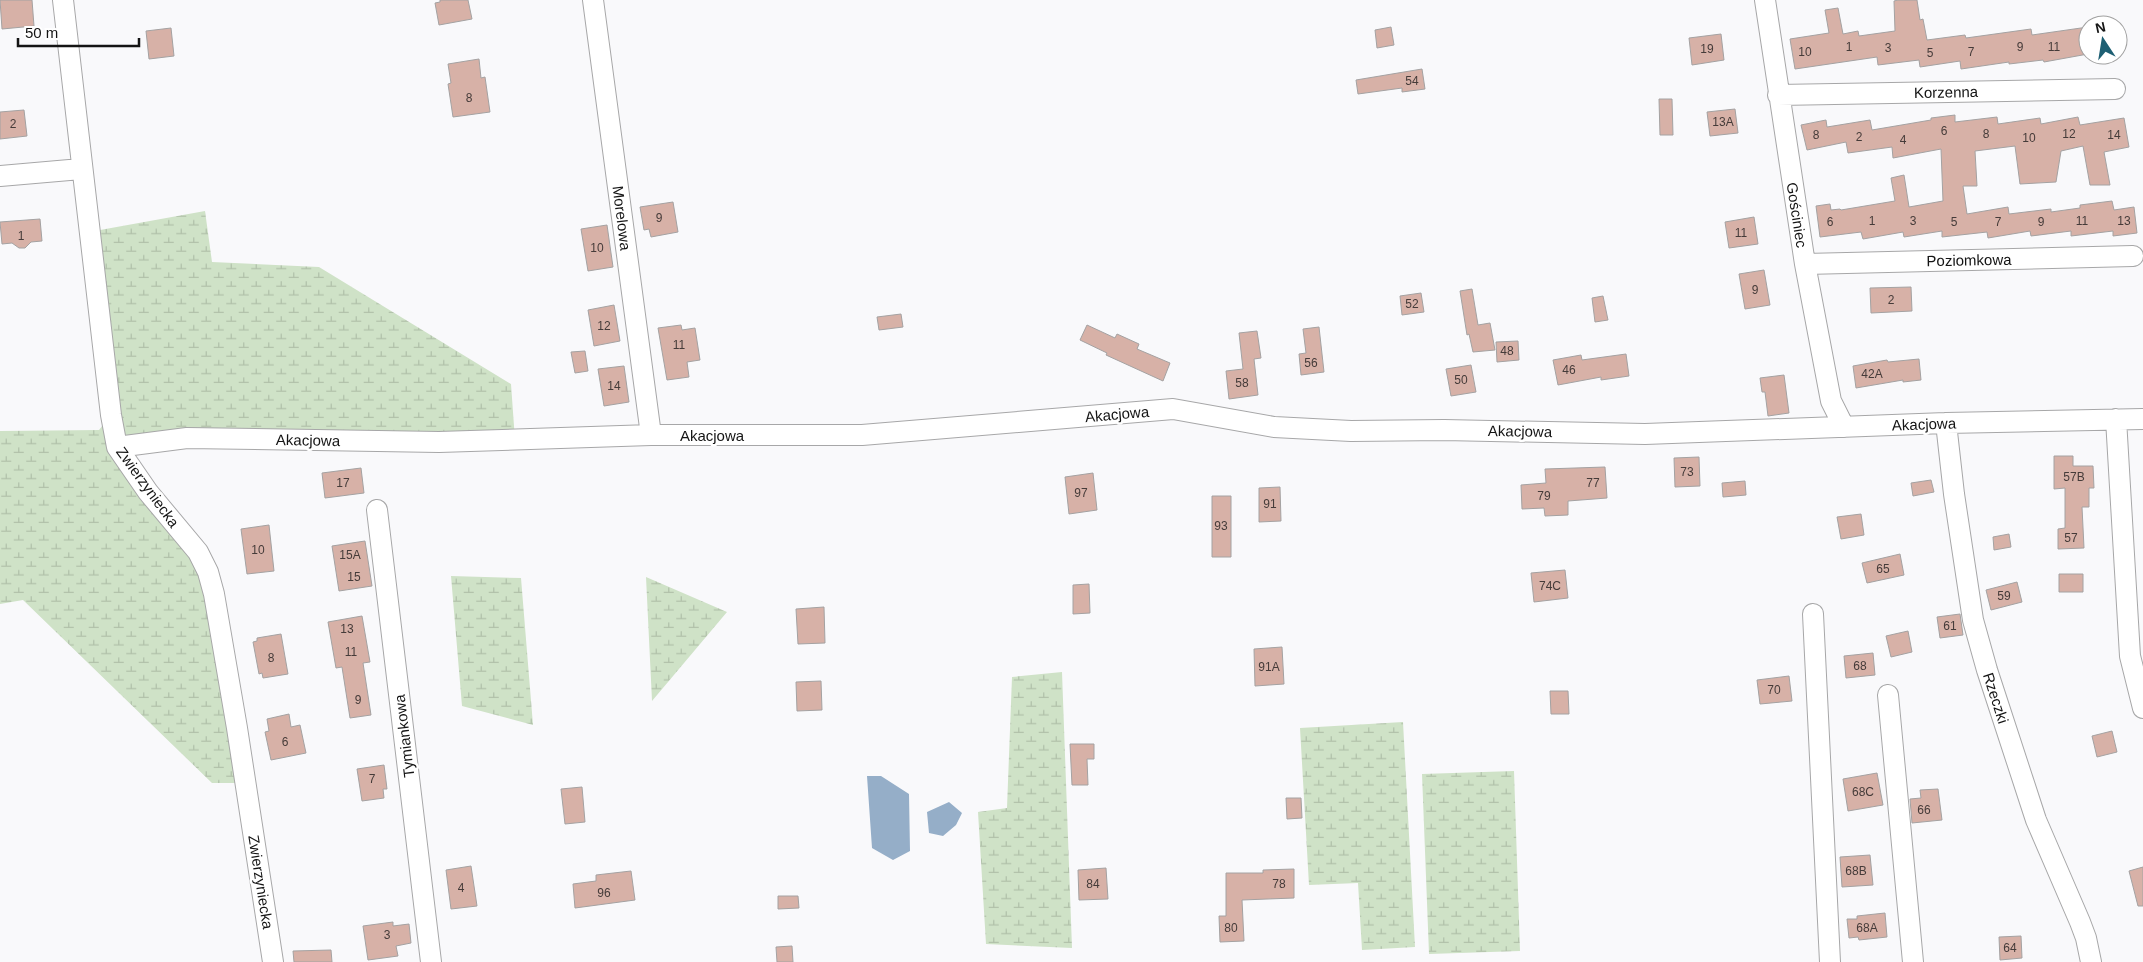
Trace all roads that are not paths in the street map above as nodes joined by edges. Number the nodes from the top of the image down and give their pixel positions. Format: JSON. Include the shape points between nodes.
{"nodes":[{"id":1,"x":64,"y":0,"type":"edge"},
{"id":2,"x":593,"y":0,"type":"edge"},
{"id":3,"x":1765,"y":0,"type":"edge"},
{"id":4,"x":2115,"y":89,"type":"dead end"},
{"id":5,"x":1778,"y":95,"type":"junction"},
{"id":6,"x":81,"y":169,"type":"junction"},
{"id":7,"x":0,"y":176,"type":"edge"},
{"id":8,"x":2133,"y":256,"type":"dead end"},
{"id":9,"x":1805,"y":264,"type":"junction"},
{"id":10,"x":2116,"y":419,"type":"junction"},
{"id":11,"x":2143,"y":419,"type":"edge"},
{"id":12,"x":1946,"y":423,"type":"junction"},
{"id":13,"x":1844,"y":427,"type":"junction"},
{"id":14,"x":651,"y":435,"type":"junction"},
{"id":15,"x":117,"y":447,"type":"junction"},
{"id":16,"x":377,"y":510,"type":"dead end"},
{"id":17,"x":1813,"y":614,"type":"dead end"},
{"id":18,"x":1888,"y":695,"type":"dead end"},
{"id":19,"x":2143,"y":708,"type":"edge"},
{"id":20,"x":274,"y":962,"type":"edge"},
{"id":21,"x":431,"y":962,"type":"edge"},
{"id":22,"x":1830,"y":962,"type":"edge"},
{"id":23,"x":1913,"y":962,"type":"edge"},
{"id":24,"x":2091,"y":962,"type":"edge"}],
"edges":[{"from":1,"to":6,"type":"street","name":"Zwierzyniecka"},
{"from":2,"to":14,"type":"street","name":"Morelowa"},
{"from":3,"to":5,"type":"street","name":"Gościniec"},
{"from":4,"to":5,"type":"street","name":"Korzenna"},
{"from":5,"to":9,"type":"street","name":"Gościniec"},
{"from":6,"to":7,"type":"street"},
{"from":6,"to":15,"type":"street","name":"Zwierzyniecka"},
{"from":8,"to":9,"type":"street","name":"Poziomkowa"},
{"from":9,"to":13,"type":"street","name":"Gościniec","via":[[1831,401]]},
{"from":10,"to":11,"type":"street","name":"Akacjowa"},
{"from":10,"to":12,"type":"street","name":"Akacjowa"},
{"from":10,"to":19,"type":"street","via":[[2130,656]]},
{"from":12,"to":13,"type":"street","name":"Akacjowa"},
{"from":12,"to":24,"type":"street","name":"Rzeczki","via":[[1973,620],[2036,820],[2080,922]]},
{"from":13,"to":14,"type":"street","name":"Akacjowa","via":[[1645,434],[1351,431],[1274,427],[1173,409],[862,436]]},
{"from":14,"to":15,"type":"street","name":"Akacjowa","via":[[439,442],[187,438]]},
{"from":15,"to":20,"type":"street","name":"Zwierzyniecka","via":[[148,492],[198,552],[208,572],[237,728]]},
{"from":16,"to":21,"type":"street","name":"Tymiankowa"},
{"from":17,"to":22,"type":"street"},
{"from":18,"to":23,"type":"street"}]}
